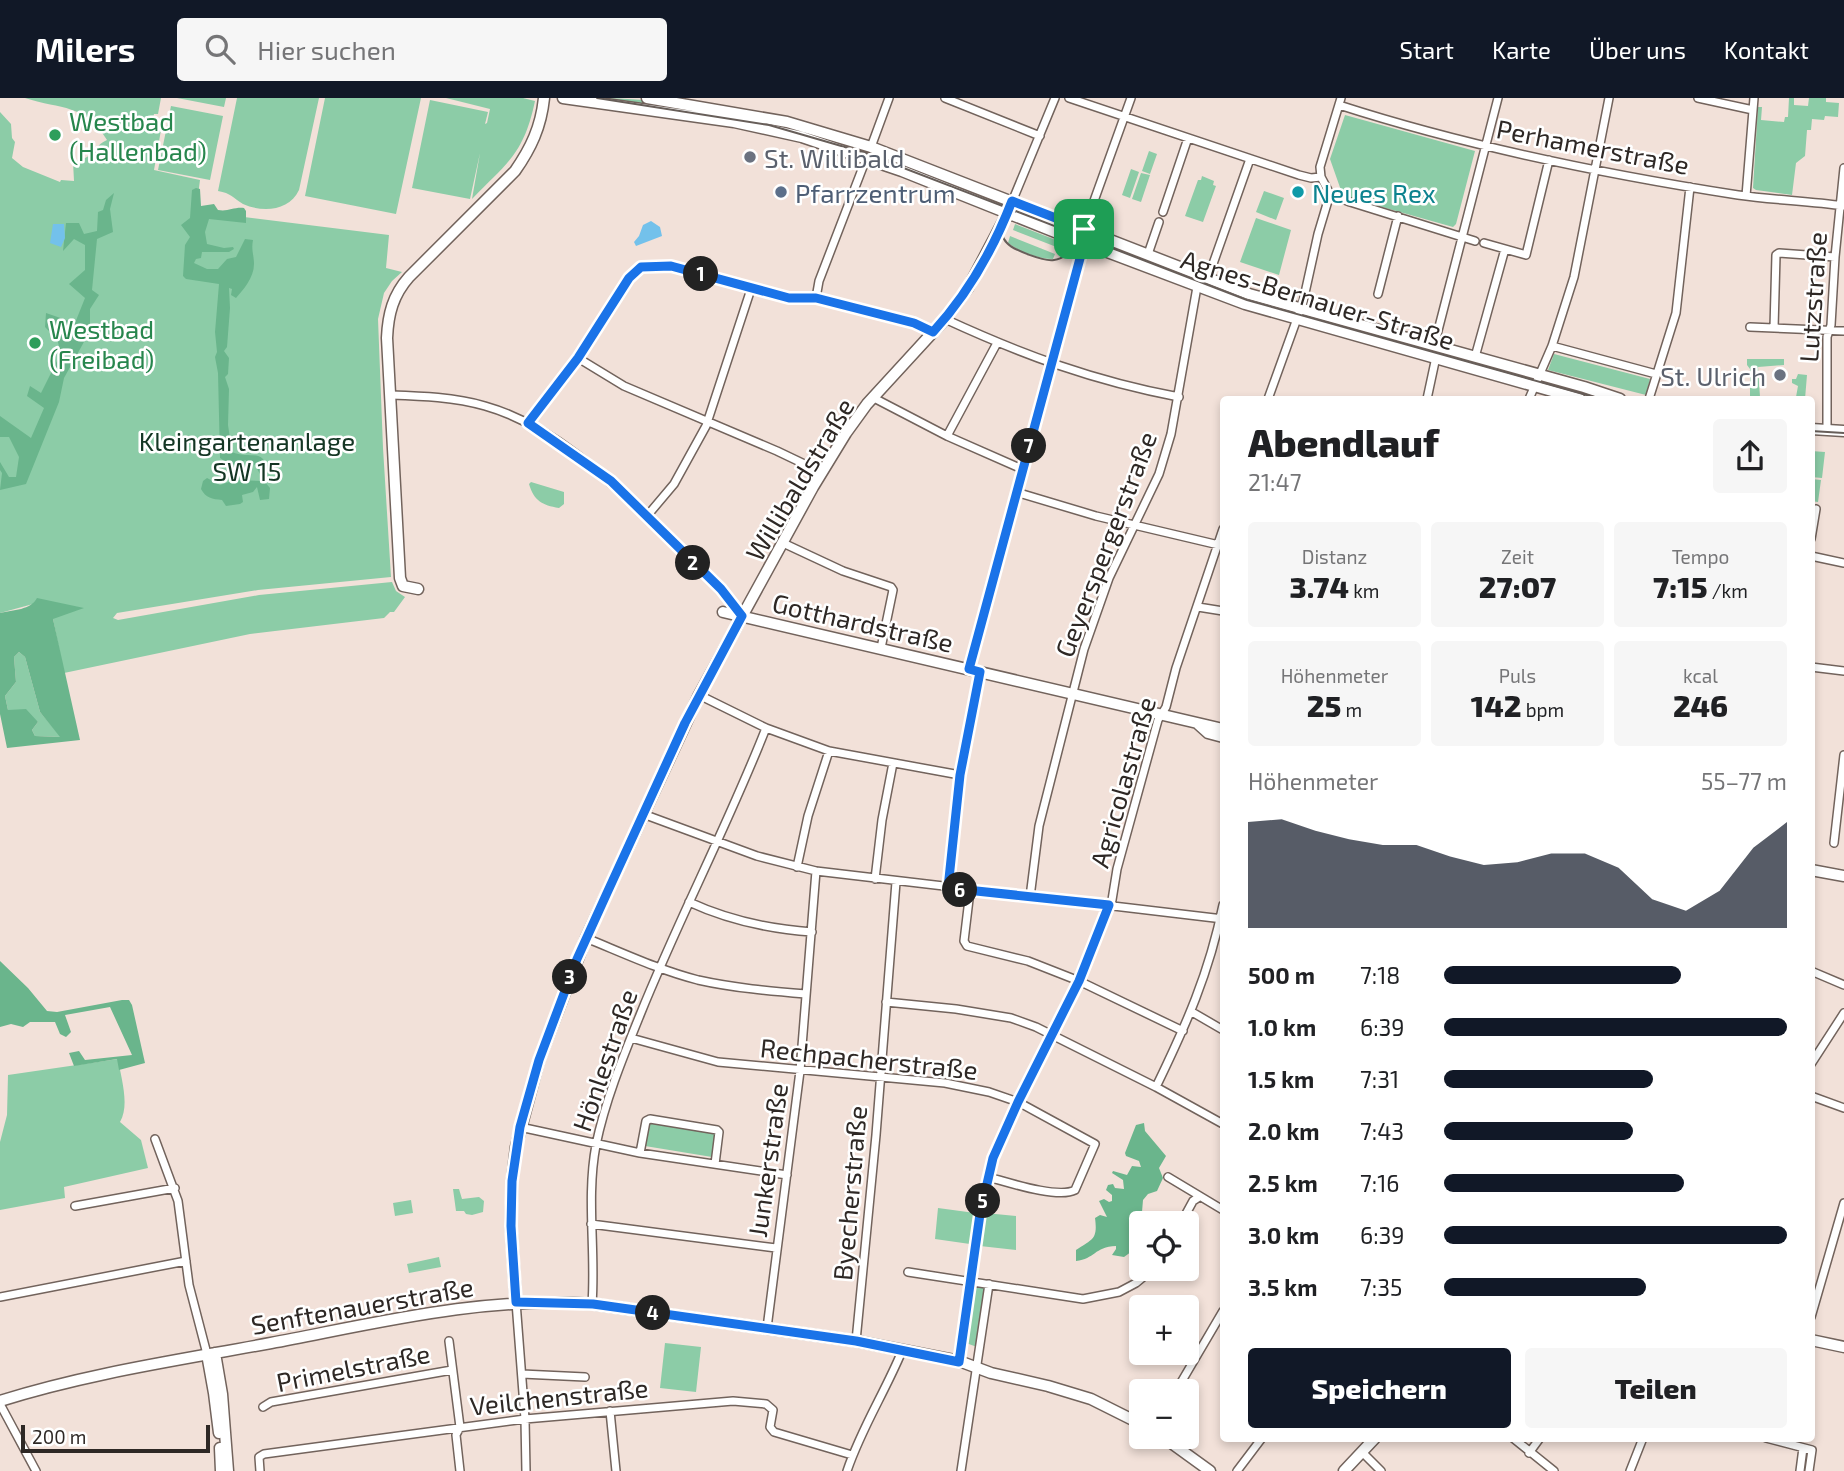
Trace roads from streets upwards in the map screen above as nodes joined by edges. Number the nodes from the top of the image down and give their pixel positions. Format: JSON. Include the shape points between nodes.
{"nodes":[{"id":1,"x":544,"y":98,"type":"edge"},
{"id":2,"x":563,"y":98,"type":"edge"},
{"id":3,"x":648,"y":98,"type":"edge"},
{"id":4,"x":889,"y":98,"type":"edge"},
{"id":5,"x":945,"y":98,"type":"edge"},
{"id":6,"x":1055,"y":98,"type":"edge"},
{"id":7,"x":1069,"y":98,"type":"edge"},
{"id":8,"x":1131,"y":98,"type":"edge"},
{"id":9,"x":1498,"y":98,"type":"edge"},
{"id":10,"x":1609,"y":98,"type":"edge"},
{"id":11,"x":1698,"y":98,"type":"edge"},
{"id":12,"x":1754,"y":98,"type":"edge"},
{"id":13,"x":683,"y":101,"type":"edge"},
{"id":14,"x":1340,"y":101,"type":"edge"},
{"id":15,"x":1753,"y":110,"type":"junction"},
{"id":16,"x":1124,"y":116,"type":"junction"},
{"id":17,"x":1040,"y":136,"type":"junction"},
{"id":18,"x":1188,"y":138,"type":"junction"},
{"id":19,"x":871,"y":147,"type":"junction"},
{"id":20,"x":1485,"y":147,"type":"junction"},
{"id":21,"x":866,"y":159,"type":"junction"},
{"id":22,"x":1250,"y":159,"type":"junction"},
{"id":23,"x":1549,"y":160,"type":"junction"},
{"id":24,"x":1844,"y":168,"type":"edge"},
{"id":25,"x":1596,"y":170,"type":"junction"},
{"id":26,"x":1321,"y":177,"type":"junction"},
{"id":27,"x":1690,"y":187,"type":"junction"},
{"id":28,"x":1330,"y":194,"type":"junction"},
{"id":29,"x":1746,"y":196,"type":"junction"},
{"id":30,"x":1012,"y":201,"type":"junction"},
{"id":31,"x":1842,"y":206,"type":"edge"},
{"id":32,"x":1163,"y":212,"type":"dead end"},
{"id":33,"x":1007,"y":214,"type":"junction"},
{"id":34,"x":1398,"y":216,"type":"junction"},
{"id":35,"x":1159,"y":222,"type":"dead end"},
{"id":36,"x":1084,"y":229,"type":"junction"},
{"id":37,"x":1463,"y":236,"type":"junction"},
{"id":38,"x":1083,"y":243,"type":"junction"},
{"id":39,"x":1506,"y":249,"type":"junction"},
{"id":40,"x":1148,"y":254,"type":"junction"},
{"id":41,"x":1835,"y":257,"type":"junction"},
{"id":42,"x":1208,"y":278,"type":"junction"},
{"id":43,"x":1197,"y":287,"type":"junction"},
{"id":44,"x":751,"y":289,"type":"junction"},
{"id":45,"x":1378,"y":294,"type":"dead end"},
{"id":46,"x":816,"y":298,"type":"junction"},
{"id":47,"x":1300,"y":308,"type":"junction"},
{"id":48,"x":945,"y":319,"type":"junction"},
{"id":49,"x":1296,"y":320,"type":"junction"},
{"id":50,"x":1750,"y":327,"type":"dead end"},
{"id":51,"x":1774,"y":328,"type":"junction"},
{"id":52,"x":1829,"y":330,"type":"junction"},
{"id":53,"x":1844,"y":331,"type":"edge"},
{"id":54,"x":933,"y":332,"type":"junction"},
{"id":55,"x":997,"y":343,"type":"junction"},
{"id":56,"x":1552,"y":346,"type":"junction"},
{"id":57,"x":1435,"y":352,"type":"junction"},
{"id":58,"x":1475,"y":357,"type":"junction"},
{"id":59,"x":578,"y":358,"type":"junction"},
{"id":60,"x":1051,"y":364,"type":"junction"},
{"id":61,"x":1656,"y":374,"type":"junction"},
{"id":62,"x":1540,"y":375,"type":"junction"},
{"id":63,"x":1532,"y":387,"type":"junction"},
{"id":64,"x":390,"y":395,"type":"junction"},
{"id":65,"x":1269,"y":396,"type":"edge"},
{"id":66,"x":1428,"y":396,"type":"edge"},
{"id":67,"x":1530,"y":396,"type":"edge"},
{"id":68,"x":1568,"y":396,"type":"edge"},
{"id":69,"x":1610,"y":396,"type":"edge"},
{"id":70,"x":1650,"y":396,"type":"edge"},
{"id":71,"x":872,"y":397,"type":"junction"},
{"id":72,"x":1179,"y":397,"type":"junction"},
{"id":73,"x":708,"y":421,"type":"junction"},
{"id":74,"x":528,"y":423,"type":"junction"},
{"id":75,"x":1815,"y":429,"type":"edge"},
{"id":76,"x":1827,"y":430,"type":"junction"},
{"id":77,"x":1844,"y":431,"type":"edge"},
{"id":78,"x":947,"y":436,"type":"junction"},
{"id":79,"x":1022,"y":469,"type":"junction"},
{"id":80,"x":821,"y":472,"type":"junction"},
{"id":81,"x":1016,"y":492,"type":"junction"},
{"id":82,"x":1816,"y":509,"type":"dead end"},
{"id":83,"x":1815,"y":515,"type":"edge"},
{"id":84,"x":647,"y":516,"type":"junction"},
{"id":85,"x":1135,"y":526,"type":"junction"},
{"id":86,"x":783,"y":543,"type":"junction"},
{"id":87,"x":1220,"y":546,"type":"edge"},
{"id":88,"x":1220,"y":549,"type":"edge"},
{"id":89,"x":1815,"y":557,"type":"edge"},
{"id":90,"x":1844,"y":563,"type":"edge"},
{"id":91,"x":418,"y":589,"type":"dead end"},
{"id":92,"x":1198,"y":607,"type":"junction"},
{"id":93,"x":1220,"y":611,"type":"edge"},
{"id":94,"x":723,"y":612,"type":"dead end"},
{"id":95,"x":742,"y":616,"type":"junction"},
{"id":96,"x":881,"y":648,"type":"junction"},
{"id":97,"x":1815,"y":667,"type":"edge"},
{"id":98,"x":969,"y":669,"type":"junction"},
{"id":99,"x":1844,"y":671,"type":"edge"},
{"id":100,"x":980,"y":672,"type":"junction"},
{"id":101,"x":1072,"y":693,"type":"junction"},
{"id":102,"x":699,"y":695,"type":"junction"},
{"id":103,"x":1162,"y":714,"type":"junction"},
{"id":104,"x":1198,"y":723,"type":"junction"},
{"id":105,"x":766,"y":728,"type":"junction"},
{"id":106,"x":1220,"y":728,"type":"edge"},
{"id":107,"x":1220,"y":736,"type":"edge"},
{"id":108,"x":829,"y":751,"type":"junction"},
{"id":109,"x":1844,"y":755,"type":"edge"},
{"id":110,"x":893,"y":763,"type":"junction"},
{"id":111,"x":960,"y":775,"type":"junction"},
{"id":112,"x":1841,"y":807,"type":"edge"},
{"id":113,"x":643,"y":814,"type":"junction"},
{"id":114,"x":716,"y":842,"type":"junction"},
{"id":115,"x":1833,"y":843,"type":"dead end"},
{"id":116,"x":797,"y":867,"type":"junction"},
{"id":117,"x":816,"y":871,"type":"junction"},
{"id":118,"x":1815,"y":871,"type":"edge"},
{"id":119,"x":1844,"y":876,"type":"edge"},
{"id":120,"x":875,"y":879,"type":"junction"},
{"id":121,"x":896,"y":882,"type":"junction"},
{"id":122,"x":948,"y":888,"type":"junction"},
{"id":123,"x":970,"y":891,"type":"junction"},
{"id":124,"x":1030,"y":897,"type":"junction"},
{"id":125,"x":689,"y":902,"type":"junction"},
{"id":126,"x":1109,"y":905,"type":"junction"},
{"id":127,"x":1220,"y":919,"type":"edge"},
{"id":128,"x":1220,"y":925,"type":"edge"},
{"id":129,"x":812,"y":932,"type":"junction"},
{"id":130,"x":586,"y":938,"type":"junction"},
{"id":131,"x":659,"y":968,"type":"junction"},
{"id":132,"x":1815,"y":973,"type":"edge"},
{"id":133,"x":1079,"y":981,"type":"junction"},
{"id":134,"x":1844,"y":985,"type":"edge"},
{"id":135,"x":806,"y":994,"type":"junction"},
{"id":136,"x":886,"y":1002,"type":"junction"},
{"id":137,"x":1192,"y":1012,"type":"junction"},
{"id":138,"x":1844,"y":1013,"type":"edge"},
{"id":139,"x":1220,"y":1028,"type":"edge"},
{"id":140,"x":1183,"y":1031,"type":"junction"},
{"id":141,"x":1054,"y":1035,"type":"junction"},
{"id":142,"x":631,"y":1038,"type":"junction"},
{"id":143,"x":1815,"y":1058,"type":"edge"},
{"id":144,"x":800,"y":1071,"type":"junction"},
{"id":145,"x":881,"y":1076,"type":"junction"},
{"id":146,"x":1156,"y":1087,"type":"junction"},
{"id":147,"x":1815,"y":1097,"type":"edge"},
{"id":148,"x":1018,"y":1102,"type":"junction"},
{"id":149,"x":1844,"y":1108,"type":"edge"},
{"id":150,"x":1220,"y":1122,"type":"edge"},
{"id":151,"x":520,"y":1127,"type":"junction"},
{"id":152,"x":155,"y":1139,"type":"dead end"},
{"id":153,"x":596,"y":1144,"type":"junction"},
{"id":154,"x":640,"y":1153,"type":"junction"},
{"id":155,"x":715,"y":1164,"type":"junction"},
{"id":156,"x":787,"y":1175,"type":"junction"},
{"id":157,"x":988,"y":1177,"type":"junction"},
{"id":158,"x":1168,"y":1177,"type":"dead end"},
{"id":159,"x":174,"y":1188,"type":"junction"},
{"id":160,"x":1199,"y":1197,"type":"junction"},
{"id":161,"x":1844,"y":1203,"type":"edge"},
{"id":162,"x":75,"y":1206,"type":"dead end"},
{"id":163,"x":1220,"y":1208,"type":"edge"},
{"id":164,"x":1188,"y":1211,"type":"edge"},
{"id":165,"x":591,"y":1224,"type":"junction"},
{"id":166,"x":776,"y":1248,"type":"junction"},
{"id":167,"x":186,"y":1261,"type":"junction"},
{"id":168,"x":908,"y":1272,"type":"dead end"},
{"id":169,"x":970,"y":1280,"type":"junction"},
{"id":170,"x":1138,"y":1281,"type":"edge"},
{"id":171,"x":989,"y":1284,"type":"junction"},
{"id":172,"x":0,"y":1297,"type":"edge"},
{"id":173,"x":516,"y":1302,"type":"junction"},
{"id":174,"x":1815,"y":1303,"type":"edge"},
{"id":175,"x":593,"y":1304,"type":"junction"},
{"id":176,"x":1220,"y":1316,"type":"edge"},
{"id":177,"x":767,"y":1328,"type":"junction"},
{"id":178,"x":449,"y":1341,"type":"dead end"},
{"id":179,"x":856,"y":1341,"type":"junction"},
{"id":180,"x":1815,"y":1341,"type":"edge"},
{"id":181,"x":1844,"y":1347,"type":"edge"},
{"id":182,"x":902,"y":1351,"type":"junction"},
{"id":183,"x":209,"y":1352,"type":"junction"},
{"id":184,"x":959,"y":1362,"type":"junction"},
{"id":185,"x":976,"y":1369,"type":"junction"},
{"id":186,"x":452,"y":1370,"type":"junction"},
{"id":187,"x":522,"y":1374,"type":"junction"},
{"id":188,"x":585,"y":1377,"type":"dead end"},
{"id":189,"x":1184,"y":1379,"type":"edge"},
{"id":190,"x":0,"y":1402,"type":"edge"},
{"id":191,"x":263,"y":1407,"type":"dead end"},
{"id":192,"x":610,"y":1411,"type":"junction"},
{"id":193,"x":1129,"y":1418,"type":"edge"},
{"id":194,"x":525,"y":1419,"type":"junction"},
{"id":195,"x":460,"y":1427,"type":"junction"},
{"id":196,"x":1259,"y":1442,"type":"edge"},
{"id":197,"x":1371,"y":1442,"type":"edge"},
{"id":198,"x":1518,"y":1442,"type":"edge"},
{"id":199,"x":1537,"y":1442,"type":"edge"},
{"id":200,"x":1641,"y":1442,"type":"edge"},
{"id":201,"x":1781,"y":1442,"type":"edge"},
{"id":202,"x":1803,"y":1448,"type":"junction"},
{"id":203,"x":1180,"y":1449,"type":"edge"},
{"id":204,"x":1362,"y":1452,"type":"junction"},
{"id":205,"x":1530,"y":1452,"type":"junction"},
{"id":206,"x":852,"y":1455,"type":"junction"},
{"id":207,"x":36,"y":1471,"type":"edge"},
{"id":208,"x":221,"y":1471,"type":"edge"},
{"id":209,"x":228,"y":1471,"type":"edge"},
{"id":210,"x":260,"y":1471,"type":"edge"},
{"id":211,"x":460,"y":1471,"type":"edge"},
{"id":212,"x":526,"y":1471,"type":"edge"},
{"id":213,"x":616,"y":1471,"type":"edge"},
{"id":214,"x":847,"y":1471,"type":"edge"},
{"id":215,"x":961,"y":1471,"type":"edge"},
{"id":216,"x":1210,"y":1471,"type":"edge"},
{"id":217,"x":1237,"y":1471,"type":"edge"},
{"id":218,"x":1344,"y":1471,"type":"edge"},
{"id":219,"x":1381,"y":1471,"type":"edge"},
{"id":220,"x":1555,"y":1471,"type":"edge"},
{"id":221,"x":1630,"y":1471,"type":"edge"},
{"id":222,"x":1800,"y":1471,"type":"edge"},
{"id":223,"x":1809,"y":1471,"type":"edge"}],
"edges":[{"from":1,"to":64,"type":"street","via":[[537,132],[514,171],[409,276],[394,299],[387,338]]},
{"from":2,"to":21,"type":"street","name":"Agnes-Bernauer-Straße","via":[[751,125],[802,136]]},
{"from":3,"to":13,"type":"street","name":"Agnes-Bernauer-Straße"},
{"from":4,"to":19,"type":"street"},
{"from":5,"to":17,"type":"street"},
{"from":6,"to":17,"type":"street","name":"Willibaldstraße"},
{"from":7,"to":16,"type":"street"},
{"from":8,"to":16,"type":"street"},
{"from":9,"to":20,"type":"street"},
{"from":10,"to":25,"type":"street"},
{"from":11,"to":15,"type":"street"},
{"from":12,"to":15,"type":"street"},
{"from":13,"to":19,"type":"street","name":"Agnes-Bernauer-Straße","via":[[787,122]]},
{"from":14,"to":20,"type":"street","name":"Perhamerstraße"},
{"from":14,"to":26,"type":"street","via":[[1321,158]]},
{"from":15,"to":29,"type":"street"},
{"from":16,"to":18,"type":"street"},
{"from":16,"to":36,"type":"street"},
{"from":17,"to":30,"type":"street","name":"Willibaldstraße"},
{"from":18,"to":22,"type":"street"},
{"from":18,"to":32,"type":"street"},
{"from":19,"to":30,"type":"street","name":"Agnes-Bernauer-Straße"},
{"from":20,"to":23,"type":"street","name":"Perhamerstraße"},
{"from":20,"to":37,"type":"street"},
{"from":21,"to":33,"type":"street","name":"Agnes-Bernauer-Straße"},
{"from":21,"to":46,"type":"street"},
{"from":22,"to":26,"type":"street"},
{"from":22,"to":42,"type":"street"},
{"from":23,"to":25,"type":"street","name":"Perhamerstraße"},
{"from":23,"to":39,"type":"street","via":[[1526,255]]},
{"from":24,"to":31,"type":"street","name":"Lutzstraße"},
{"from":25,"to":27,"type":"street","name":"Perhamerstraße"},
{"from":25,"to":56,"type":"street","via":[[1578,259]]},
{"from":26,"to":28,"type":"street"},
{"from":27,"to":29,"type":"street","name":"Perhamerstraße"},
{"from":27,"to":61,"type":"street","via":[[1676,313]]},
{"from":28,"to":34,"type":"street"},
{"from":28,"to":47,"type":"street"},
{"from":29,"to":31,"type":"street","name":"Perhamerstraße"},
{"from":30,"to":33,"type":"street","name":"Willibaldstraße"},
{"from":30,"to":36,"type":"street","name":"Agnes-Bernauer-Straße"},
{"from":31,"to":41,"type":"street","name":"Lutzstraße"},
{"from":33,"to":38,"type":"street","name":"Agnes-Bernauer-Straße"},
{"from":33,"to":48,"type":"street","name":"Willibaldstraße","via":[[982,265]]},
{"from":34,"to":37,"type":"street"},
{"from":34,"to":45,"type":"street"},
{"from":35,"to":40,"type":"street"},
{"from":36,"to":38,"type":"street"},
{"from":36,"to":40,"type":"street","name":"Agnes-Bernauer-Straße"},
{"from":37,"to":39,"type":"street"},
{"from":37,"to":57,"type":"street"},
{"from":38,"to":43,"type":"street","name":"Agnes-Bernauer-Straße"},
{"from":38,"to":60,"type":"street"},
{"from":39,"to":58,"type":"street"},
{"from":40,"to":42,"type":"street","name":"Agnes-Bernauer-Straße"},
{"from":41,"to":51,"type":"street","via":[[1776,255]]},
{"from":41,"to":52,"type":"street","name":"Lutzstraße"},
{"from":42,"to":47,"type":"street","name":"Agnes-Bernauer-Straße"},
{"from":43,"to":49,"type":"street","name":"Agnes-Bernauer-Straße"},
{"from":43,"to":72,"type":"street","name":"Geyerspergerstraße"},
{"from":44,"to":46,"type":"street","via":[[789,298]]},
{"from":44,"to":59,"type":"street","via":[[671,266],[635,270]]},
{"from":44,"to":73,"type":"street"},
{"from":46,"to":54,"type":"street"},
{"from":47,"to":49,"type":"street"},
{"from":47,"to":57,"type":"street","name":"Agnes-Bernauer-Straße"},
{"from":48,"to":54,"type":"street","name":"Willibaldstraße"},
{"from":48,"to":55,"type":"street"},
{"from":49,"to":57,"type":"street","name":"Agnes-Bernauer-Straße"},
{"from":49,"to":65,"type":"street"},
{"from":50,"to":51,"type":"street"},
{"from":51,"to":52,"type":"street"},
{"from":52,"to":53,"type":"street"},
{"from":52,"to":76,"type":"street","name":"Lutzstraße"},
{"from":54,"to":71,"type":"street","name":"Willibaldstraße"},
{"from":55,"to":60,"type":"street"},
{"from":55,"to":78,"type":"street"},
{"from":56,"to":61,"type":"street"},
{"from":56,"to":62,"type":"street"},
{"from":57,"to":58,"type":"street","name":"Agnes-Bernauer-Straße"},
{"from":57,"to":63,"type":"street","name":"Agnes-Bernauer-Straße"},
{"from":57,"to":66,"type":"street"},
{"from":58,"to":62,"type":"street","name":"Agnes-Bernauer-Straße"},
{"from":59,"to":73,"type":"street","via":[[624,386]]},
{"from":59,"to":74,"type":"street"},
{"from":60,"to":72,"type":"street"},
{"from":60,"to":79,"type":"street"},
{"from":61,"to":70,"type":"street"},
{"from":62,"to":63,"type":"street"},
{"from":62,"to":69,"type":"street","name":"Agnes-Bernauer-Straße"},
{"from":63,"to":67,"type":"street"},
{"from":63,"to":68,"type":"street","name":"Agnes-Bernauer-Straße"},
{"from":64,"to":74,"type":"street","via":[[469,402]]},
{"from":64,"to":91,"type":"street","via":[[401,583]]},
{"from":71,"to":78,"type":"street"},
{"from":71,"to":80,"type":"street","name":"Willibaldstraße"},
{"from":72,"to":85,"type":"street","name":"Geyerspergerstraße","via":[[1160,474]]},
{"from":73,"to":80,"type":"street"},
{"from":73,"to":84,"type":"street","via":[[674,484]]},
{"from":74,"to":84,"type":"street","via":[[611,481]]},
{"from":75,"to":76,"type":"street"},
{"from":76,"to":77,"type":"street"},
{"from":78,"to":79,"type":"street"},
{"from":79,"to":81,"type":"street"},
{"from":80,"to":86,"type":"street","name":"Willibaldstraße"},
{"from":81,"to":85,"type":"street"},
{"from":81,"to":98,"type":"street"},
{"from":82,"to":83,"type":"street"},
{"from":84,"to":95,"type":"street"},
{"from":85,"to":87,"type":"street"},
{"from":85,"to":101,"type":"street","name":"Geyerspergerstraße","via":[[1102,594]]},
{"from":86,"to":95,"type":"street","name":"Willibaldstraße"},
{"from":86,"to":96,"type":"street","via":[[891,587]]},
{"from":88,"to":92,"type":"street","name":"Agricolastraße"},
{"from":89,"to":90,"type":"street"},
{"from":92,"to":93,"type":"street"},
{"from":92,"to":103,"type":"street","name":"Agricolastraße"},
{"from":94,"to":95,"type":"street","name":"Gotthardstraße"},
{"from":95,"to":96,"type":"street","name":"Gotthardstraße"},
{"from":95,"to":102,"type":"street","name":"Willibaldstraße"},
{"from":96,"to":98,"type":"street","name":"Gotthardstraße"},
{"from":97,"to":99,"type":"street"},
{"from":98,"to":100,"type":"street","name":"Gotthardstraße"},
{"from":100,"to":101,"type":"street","name":"Gotthardstraße"},
{"from":100,"to":111,"type":"street"},
{"from":101,"to":103,"type":"street","name":"Gotthardstraße"},
{"from":101,"to":124,"type":"street","name":"Geyerspergerstraße","via":[[1039,826]]},
{"from":102,"to":105,"type":"street"},
{"from":102,"to":113,"type":"street","name":"Willibaldstraße"},
{"from":103,"to":104,"type":"street","name":"Gotthardstraße"},
{"from":103,"to":126,"type":"street","name":"Agricolastraße"},
{"from":104,"to":106,"type":"street","name":"Gotthardstraße"},
{"from":104,"to":107,"type":"street","name":"Gotthardstraße"},
{"from":105,"to":108,"type":"street"},
{"from":105,"to":114,"type":"street","name":"Hönlestraße"},
{"from":108,"to":110,"type":"street"},
{"from":108,"to":116,"type":"street"},
{"from":109,"to":112,"type":"street"},
{"from":110,"to":111,"type":"street"},
{"from":110,"to":120,"type":"street"},
{"from":111,"to":122,"type":"street"},
{"from":112,"to":115,"type":"street"},
{"from":113,"to":114,"type":"street"},
{"from":113,"to":130,"type":"street","name":"Willibaldstraße"},
{"from":114,"to":116,"type":"street"},
{"from":114,"to":125,"type":"street","name":"Hönlestraße"},
{"from":116,"to":117,"type":"street"},
{"from":117,"to":120,"type":"street"},
{"from":117,"to":129,"type":"street","name":"Junkerstraße"},
{"from":118,"to":119,"type":"street"},
{"from":120,"to":121,"type":"street"},
{"from":121,"to":122,"type":"street"},
{"from":121,"to":136,"type":"street","name":"Byecherstraße"},
{"from":122,"to":123,"type":"street"},
{"from":123,"to":124,"type":"street"},
{"from":123,"to":133,"type":"street","via":[[967,946],[1028,961]]},
{"from":124,"to":126,"type":"street"},
{"from":125,"to":129,"type":"street","via":[[750,923]]},
{"from":125,"to":131,"type":"street","name":"Hönlestraße"},
{"from":126,"to":127,"type":"street"},
{"from":126,"to":133,"type":"street","name":"Agricolastraße"},
{"from":128,"to":137,"type":"street"},
{"from":129,"to":135,"type":"street","name":"Junkerstraße"},
{"from":130,"to":131,"type":"street"},
{"from":130,"to":151,"type":"street","name":"Willibaldstraße","via":[[544,1044]]},
{"from":131,"to":135,"type":"street","via":[[724,985]]},
{"from":131,"to":142,"type":"street","name":"Hönlestraße"},
{"from":132,"to":134,"type":"street"},
{"from":133,"to":140,"type":"street"},
{"from":133,"to":141,"type":"street","name":"Agricolastraße"},
{"from":135,"to":144,"type":"street","name":"Junkerstraße"},
{"from":136,"to":141,"type":"street","via":[[1011,1018]]},
{"from":136,"to":145,"type":"street","name":"Byecherstraße"},
{"from":137,"to":139,"type":"street"},
{"from":137,"to":140,"type":"street"},
{"from":138,"to":143,"type":"street"},
{"from":140,"to":146,"type":"street"},
{"from":141,"to":146,"type":"street"},
{"from":141,"to":148,"type":"street","name":"Agricolastraße"},
{"from":142,"to":144,"type":"street","name":"Rechpacherstraße","via":[[718,1062]]},
{"from":142,"to":153,"type":"street","name":"Hönlestraße"},
{"from":144,"to":145,"type":"street","name":"Rechpacherstraße"},
{"from":144,"to":156,"type":"street","name":"Junkerstraße"},
{"from":145,"to":148,"type":"street","name":"Rechpacherstraße","via":[[945,1083]]},
{"from":145,"to":179,"type":"street","name":"Byecherstraße"},
{"from":146,"to":150,"type":"street"},
{"from":147,"to":149,"type":"street"},
{"from":148,"to":157,"type":"street","name":"Agricolastraße"},
{"from":148,"to":157,"type":"street","name":"Rechpacherstraße","via":[[1095,1144],[1074,1190],[1068,1193]]},
{"from":151,"to":153,"type":"street"},
{"from":151,"to":173,"type":"street","name":"Willibaldstraße","via":[[512,1198]]},
{"from":152,"to":159,"type":"street"},
{"from":153,"to":154,"type":"street"},
{"from":153,"to":165,"type":"street","name":"Hönlestraße"},
{"from":154,"to":155,"type":"street"},
{"from":154,"to":155,"type":"street","via":[[650,1119],[718,1130]]},
{"from":155,"to":156,"type":"street"},
{"from":156,"to":166,"type":"street","name":"Junkerstraße"},
{"from":157,"to":169,"type":"street","name":"Agricolastraße"},
{"from":158,"to":160,"type":"street"},
{"from":159,"to":162,"type":"street"},
{"from":159,"to":167,"type":"street"},
{"from":160,"to":163,"type":"street"},
{"from":160,"to":164,"type":"street"},
{"from":161,"to":174,"type":"street"},
{"from":165,"to":166,"type":"street"},
{"from":165,"to":175,"type":"street","name":"Hönlestraße"},
{"from":166,"to":177,"type":"street","name":"Junkerstraße"},
{"from":167,"to":172,"type":"street"},
{"from":167,"to":183,"type":"street"},
{"from":168,"to":169,"type":"street"},
{"from":169,"to":171,"type":"street"},
{"from":169,"to":184,"type":"street","name":"Agricolastraße"},
{"from":170,"to":171,"type":"street","via":[[1119,1292],[1083,1299]]},
{"from":171,"to":185,"type":"street"},
{"from":173,"to":175,"type":"street","name":"Senftenauerstraße"},
{"from":173,"to":183,"type":"street","name":"Senftenauerstraße","via":[[444,1310]]},
{"from":173,"to":187,"type":"street","name":"Willibaldstraße"},
{"from":175,"to":177,"type":"street","name":"Senftenauerstraße"},
{"from":176,"to":189,"type":"street"},
{"from":177,"to":179,"type":"street","name":"Senftenauerstraße"},
{"from":178,"to":186,"type":"street"},
{"from":179,"to":182,"type":"street","name":"Senftenauerstraße"},
{"from":180,"to":181,"type":"street"},
{"from":182,"to":184,"type":"street","name":"Senftenauerstraße"},
{"from":182,"to":206,"type":"street"},
{"from":183,"to":190,"type":"street","name":"Senftenauerstraße","via":[[49,1386]]},
{"from":183,"to":208,"type":"street"},
{"from":183,"to":209,"type":"street","via":[[222,1394]]},
{"from":184,"to":185,"type":"street","name":"Senftenauerstraße"},
{"from":185,"to":193,"type":"street","via":[[1071,1392]]},
{"from":185,"to":215,"type":"street"},
{"from":186,"to":191,"type":"street","name":"Primelstraße"},
{"from":186,"to":195,"type":"street"},
{"from":187,"to":188,"type":"street"},
{"from":187,"to":194,"type":"street","name":"Willibaldstraße"},
{"from":190,"to":207,"type":"street"},
{"from":192,"to":194,"type":"street","name":"Veilchenstraße"},
{"from":192,"to":206,"type":"street","name":"Veilchenstraße","via":[[733,1401],[766,1404],[773,1409],[770,1427],[774,1432]]},
{"from":192,"to":213,"type":"street"},
{"from":194,"to":195,"type":"street","name":"Veilchenstraße"},
{"from":194,"to":212,"type":"street","name":"Willibaldstraße"},
{"from":195,"to":210,"type":"street","name":"Veilchenstraße","via":[[264,1454],[259,1457]]},
{"from":195,"to":211,"type":"street","via":[[456,1435]]},
{"from":196,"to":217,"type":"street"},
{"from":197,"to":204,"type":"street"},
{"from":198,"to":205,"type":"street"},
{"from":199,"to":205,"type":"street"},
{"from":200,"to":221,"type":"street"},
{"from":201,"to":202,"type":"street"},
{"from":202,"to":222,"type":"street"},
{"from":202,"to":223,"type":"street","via":[[1812,1450]]},
{"from":203,"to":216,"type":"street"},
{"from":204,"to":218,"type":"street"},
{"from":204,"to":219,"type":"street"},
{"from":205,"to":220,"type":"street"},
{"from":206,"to":214,"type":"street"}]}
